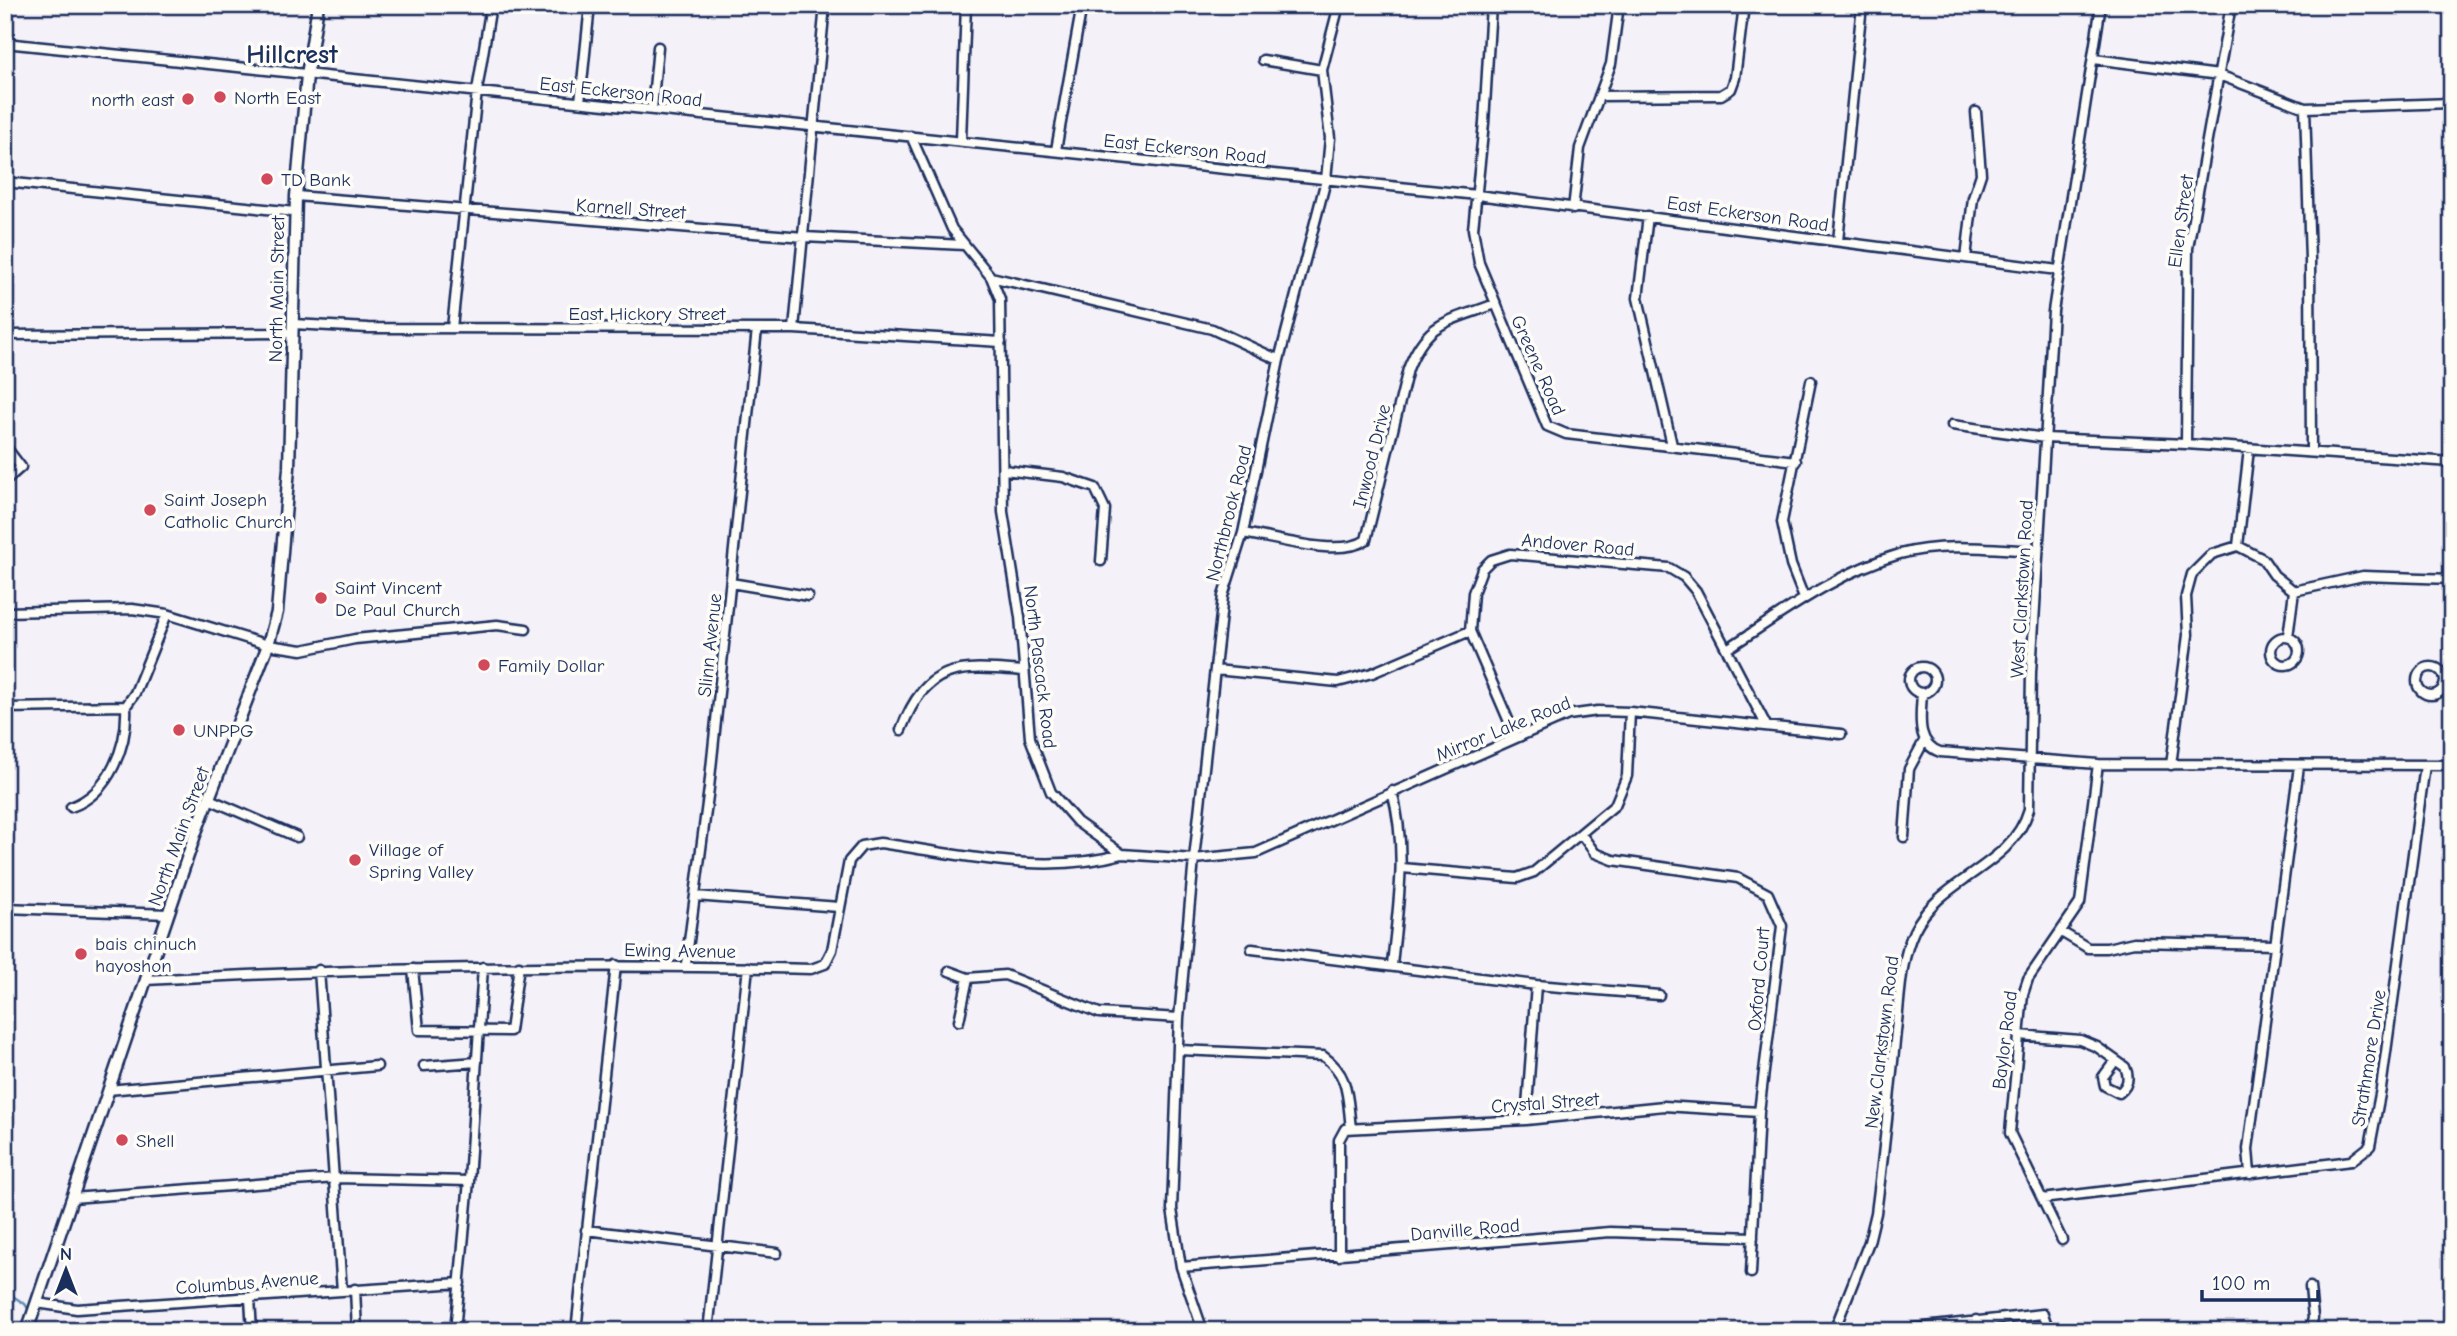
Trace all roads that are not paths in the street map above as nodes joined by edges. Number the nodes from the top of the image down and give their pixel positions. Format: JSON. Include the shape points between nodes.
{"nodes":[{"id":1,"x":318,"y":5,"type":"edge"},
{"id":2,"x":491,"y":5,"type":"edge"},
{"id":3,"x":590,"y":5,"type":"edge"},
{"id":4,"x":825,"y":5,"type":"edge"},
{"id":5,"x":966,"y":5,"type":"edge"},
{"id":6,"x":1082,"y":5,"type":"edge"},
{"id":7,"x":1339,"y":5,"type":"edge"},
{"id":8,"x":1491,"y":5,"type":"edge"},
{"id":9,"x":1619,"y":5,"type":"edge"},
{"id":10,"x":1744,"y":5,"type":"edge"},
{"id":11,"x":1861,"y":5,"type":"edge"},
{"id":12,"x":2101,"y":5,"type":"edge"},
{"id":13,"x":2231,"y":5,"type":"edge"},
{"id":14,"x":5,"y":43,"type":"edge"},
{"id":15,"x":659,"y":47,"type":"dead end"},
{"id":16,"x":2094,"y":59,"type":"junction"},
{"id":17,"x":1263,"y":60,"type":"dead end"},
{"id":18,"x":1322,"y":70,"type":"junction"},
{"id":19,"x":307,"y":75,"type":"junction"},
{"id":20,"x":2219,"y":75,"type":"junction"},
{"id":21,"x":477,"y":91,"type":"junction"},
{"id":22,"x":1599,"y":96,"type":"junction"},
{"id":23,"x":580,"y":102,"type":"junction"},
{"id":24,"x":2452,"y":103,"type":"edge"},
{"id":25,"x":2305,"y":108,"type":"junction"},
{"id":26,"x":652,"y":110,"type":"junction"},
{"id":27,"x":1976,"y":111,"type":"dead end"},
{"id":28,"x":813,"y":127,"type":"junction"},
{"id":29,"x":911,"y":136,"type":"junction"},
{"id":30,"x":961,"y":140,"type":"junction"},
{"id":31,"x":1056,"y":150,"type":"junction"},
{"id":32,"x":1326,"y":180,"type":"junction"},
{"id":33,"x":5,"y":182,"type":"edge"},
{"id":34,"x":1477,"y":195,"type":"junction"},
{"id":35,"x":296,"y":196,"type":"junction"},
{"id":36,"x":1573,"y":209,"type":"junction"},
{"id":37,"x":465,"y":211,"type":"junction"},
{"id":38,"x":295,"y":212,"type":"junction"},
{"id":39,"x":1648,"y":216,"type":"junction"},
{"id":40,"x":804,"y":237,"type":"junction"},
{"id":41,"x":1838,"y":241,"type":"junction"},
{"id":42,"x":964,"y":245,"type":"junction"},
{"id":43,"x":1966,"y":258,"type":"junction"},
{"id":44,"x":2057,"y":270,"type":"junction"},
{"id":45,"x":991,"y":277,"type":"junction"},
{"id":46,"x":1495,"y":304,"type":"junction"},
{"id":47,"x":452,"y":328,"type":"junction"},
{"id":48,"x":293,"y":329,"type":"junction"},
{"id":49,"x":757,"y":329,"type":"junction"},
{"id":50,"x":794,"y":329,"type":"junction"},
{"id":51,"x":5,"y":335,"type":"edge"},
{"id":52,"x":1001,"y":342,"type":"junction"},
{"id":53,"x":1279,"y":360,"type":"junction"},
{"id":54,"x":1811,"y":381,"type":"dead end"},
{"id":55,"x":1952,"y":425,"type":"dead end"},
{"id":56,"x":2045,"y":438,"type":"junction"},
{"id":57,"x":1672,"y":444,"type":"junction"},
{"id":58,"x":2186,"y":444,"type":"junction"},
{"id":59,"x":5,"y":446,"type":"edge"},
{"id":60,"x":2249,"y":449,"type":"junction"},
{"id":61,"x":2311,"y":451,"type":"junction"},
{"id":62,"x":1796,"y":461,"type":"junction"},
{"id":63,"x":2452,"y":462,"type":"edge"},
{"id":64,"x":1004,"y":470,"type":"junction"},
{"id":65,"x":5,"y":481,"type":"edge"},
{"id":66,"x":1243,"y":533,"type":"junction"},
{"id":67,"x":2238,"y":545,"type":"junction"},
{"id":68,"x":2038,"y":551,"type":"junction"},
{"id":69,"x":1101,"y":561,"type":"dead end"},
{"id":70,"x":2452,"y":579,"type":"edge"},
{"id":71,"x":731,"y":583,"type":"junction"},
{"id":72,"x":2294,"y":592,"type":"junction"},
{"id":73,"x":808,"y":596,"type":"dead end"},
{"id":74,"x":1804,"y":598,"type":"junction"},
{"id":75,"x":5,"y":612,"type":"edge"},
{"id":76,"x":167,"y":614,"type":"junction"},
{"id":77,"x":526,"y":629,"type":"dead end"},
{"id":78,"x":1470,"y":631,"type":"junction"},
{"id":79,"x":2288,"y":637,"type":"dead end"},
{"id":80,"x":268,"y":645,"type":"junction"},
{"id":81,"x":1727,"y":649,"type":"junction"},
{"id":82,"x":1215,"y":670,"type":"junction"},
{"id":83,"x":1024,"y":671,"type":"junction"},
{"id":84,"x":1922,"y":693,"type":"dead end"},
{"id":85,"x":125,"y":706,"type":"junction"},
{"id":86,"x":5,"y":708,"type":"edge"},
{"id":87,"x":1630,"y":712,"type":"junction"},
{"id":88,"x":1766,"y":725,"type":"junction"},
{"id":89,"x":901,"y":730,"type":"dead end"},
{"id":90,"x":1841,"y":734,"type":"dead end"},
{"id":91,"x":1516,"y":738,"type":"junction"},
{"id":92,"x":1924,"y":741,"type":"junction"},
{"id":93,"x":2031,"y":757,"type":"junction"},
{"id":94,"x":2098,"y":764,"type":"junction"},
{"id":95,"x":2171,"y":765,"type":"junction"},
{"id":96,"x":2425,"y":765,"type":"junction"},
{"id":97,"x":2452,"y":765,"type":"edge"},
{"id":98,"x":2299,"y":766,"type":"junction"},
{"id":99,"x":1392,"y":791,"type":"junction"},
{"id":100,"x":209,"y":799,"type":"junction"},
{"id":101,"x":71,"y":807,"type":"dead end"},
{"id":102,"x":1581,"y":834,"type":"junction"},
{"id":103,"x":297,"y":837,"type":"dead end"},
{"id":104,"x":1904,"y":837,"type":"dead end"},
{"id":105,"x":1122,"y":854,"type":"junction"},
{"id":106,"x":1194,"y":859,"type":"junction"},
{"id":107,"x":1402,"y":868,"type":"junction"},
{"id":108,"x":695,"y":896,"type":"junction"},
{"id":109,"x":839,"y":907,"type":"junction"},
{"id":110,"x":5,"y":908,"type":"edge"},
{"id":111,"x":168,"y":914,"type":"junction"},
{"id":112,"x":2063,"y":933,"type":"junction"},
{"id":113,"x":2275,"y":945,"type":"junction"},
{"id":114,"x":1252,"y":949,"type":"dead end"},
{"id":115,"x":686,"y":964,"type":"junction"},
{"id":116,"x":519,"y":965,"type":"junction"},
{"id":117,"x":616,"y":965,"type":"junction"},
{"id":118,"x":1392,"y":965,"type":"junction"},
{"id":119,"x":483,"y":967,"type":"junction"},
{"id":120,"x":748,"y":967,"type":"junction"},
{"id":121,"x":413,"y":969,"type":"junction"},
{"id":122,"x":319,"y":970,"type":"junction"},
{"id":123,"x":949,"y":971,"type":"dead end"},
{"id":124,"x":968,"y":978,"type":"junction"},
{"id":125,"x":146,"y":980,"type":"junction"},
{"id":126,"x":1535,"y":985,"type":"junction"},
{"id":127,"x":1660,"y":995,"type":"dead end"},
{"id":128,"x":1180,"y":1018,"type":"junction"},
{"id":129,"x":959,"y":1020,"type":"dead end"},
{"id":130,"x":478,"y":1031,"type":"junction"},
{"id":131,"x":2019,"y":1035,"type":"junction"},
{"id":132,"x":1180,"y":1050,"type":"junction"},
{"id":133,"x":2115,"y":1061,"type":"dead end"},
{"id":134,"x":477,"y":1062,"type":"junction"},
{"id":135,"x":377,"y":1066,"type":"dead end"},
{"id":136,"x":424,"y":1066,"type":"dead end"},
{"id":137,"x":328,"y":1073,"type":"junction"},
{"id":138,"x":108,"y":1090,"type":"junction"},
{"id":139,"x":1759,"y":1112,"type":"junction"},
{"id":140,"x":1526,"y":1120,"type":"junction"},
{"id":141,"x":1351,"y":1128,"type":"junction"},
{"id":142,"x":2250,"y":1174,"type":"junction"},
{"id":143,"x":336,"y":1178,"type":"junction"},
{"id":144,"x":469,"y":1181,"type":"junction"},
{"id":145,"x":72,"y":1198,"type":"junction"},
{"id":146,"x":2042,"y":1199,"type":"junction"},
{"id":147,"x":586,"y":1230,"type":"junction"},
{"id":148,"x":1753,"y":1237,"type":"junction"},
{"id":149,"x":2062,"y":1240,"type":"dead end"},
{"id":150,"x":718,"y":1247,"type":"junction"},
{"id":151,"x":777,"y":1253,"type":"dead end"},
{"id":152,"x":1339,"y":1256,"type":"junction"},
{"id":153,"x":1181,"y":1266,"type":"junction"},
{"id":154,"x":1751,"y":1273,"type":"dead end"},
{"id":155,"x":460,"y":1283,"type":"junction"},
{"id":156,"x":2310,"y":1287,"type":"dead end"},
{"id":157,"x":355,"y":1289,"type":"junction"},
{"id":158,"x":342,"y":1291,"type":"junction"},
{"id":159,"x":250,"y":1299,"type":"junction"},
{"id":160,"x":36,"y":1307,"type":"junction"},
{"id":161,"x":1976,"y":1320,"type":"junction"},
{"id":162,"x":29,"y":1326,"type":"edge"},
{"id":163,"x":1915,"y":1328,"type":"edge"},
{"id":164,"x":252,"y":1331,"type":"edge"},
{"id":165,"x":357,"y":1331,"type":"edge"},
{"id":166,"x":455,"y":1331,"type":"edge"},
{"id":167,"x":576,"y":1331,"type":"edge"},
{"id":168,"x":708,"y":1331,"type":"edge"},
{"id":169,"x":1203,"y":1331,"type":"edge"},
{"id":170,"x":1733,"y":1331,"type":"edge"},
{"id":171,"x":1772,"y":1331,"type":"edge"},
{"id":172,"x":1835,"y":1331,"type":"edge"},
{"id":173,"x":1888,"y":1331,"type":"edge"},
{"id":174,"x":1976,"y":1331,"type":"edge"},
{"id":175,"x":2049,"y":1331,"type":"edge"},
{"id":176,"x":2311,"y":1331,"type":"edge"}],
"edges":[{"from":1,"to":19,"type":"main road","name":"North Main Street"},
{"from":2,"to":21,"type":"street"},
{"from":3,"to":23,"type":"street"},
{"from":4,"to":28,"type":"street"},
{"from":5,"to":30,"type":"street"},
{"from":6,"to":31,"type":"street"},
{"from":7,"to":18,"type":"street"},
{"from":8,"to":34,"type":"street","name":"Greene Road"},
{"from":9,"to":22,"type":"street","via":[[1611,64]]},
{"from":10,"to":22,"type":"street","via":[[1731,89],[1721,95]]},
{"from":11,"to":41,"type":"street"},
{"from":12,"to":16,"type":"street","name":"West Clarkstown Road"},
{"from":13,"to":20,"type":"street","name":"Ellen Street"},
{"from":14,"to":19,"type":"street","name":"East Eckerson Road"},
{"from":15,"to":26,"type":"street"},
{"from":16,"to":20,"type":"street"},
{"from":16,"to":44,"type":"street","name":"West Clarkstown Road"},
{"from":17,"to":18,"type":"street"},
{"from":18,"to":32,"type":"street","name":"Northbrook Road","via":[[1330,138]]},
{"from":19,"to":21,"type":"street","name":"East Eckerson Road"},
{"from":19,"to":35,"type":"main road","name":"North Main Street"},
{"from":20,"to":25,"type":"street"},
{"from":20,"to":58,"type":"street","name":"Ellen Street","via":[[2188,248]]},
{"from":21,"to":23,"type":"street","name":"East Eckerson Road"},
{"from":21,"to":37,"type":"street"},
{"from":22,"to":36,"type":"street","via":[[1580,148]]},
{"from":23,"to":26,"type":"street","name":"East Eckerson Road"},
{"from":24,"to":25,"type":"street"},
{"from":25,"to":61,"type":"street"},
{"from":26,"to":28,"type":"street","name":"East Eckerson Road"},
{"from":27,"to":43,"type":"street","via":[[1981,174],[1973,198]]},
{"from":28,"to":29,"type":"street","name":"East Eckerson Road"},
{"from":28,"to":40,"type":"street"},
{"from":29,"to":30,"type":"street","name":"East Eckerson Road"},
{"from":29,"to":42,"type":"street","name":"North Pascack Road"},
{"from":30,"to":31,"type":"street","name":"East Eckerson Road"},
{"from":31,"to":32,"type":"street","name":"East Eckerson Road"},
{"from":32,"to":34,"type":"street","name":"East Eckerson Road"},
{"from":32,"to":53,"type":"street","name":"Northbrook Road"},
{"from":33,"to":38,"type":"street"},
{"from":34,"to":36,"type":"street","name":"East Eckerson Road"},
{"from":34,"to":46,"type":"street","name":"Greene Road","via":[[1474,243]]},
{"from":35,"to":37,"type":"street","name":"Karnell Street"},
{"from":35,"to":38,"type":"main road","name":"North Main Street"},
{"from":36,"to":39,"type":"street","name":"East Eckerson Road"},
{"from":37,"to":40,"type":"street","name":"Karnell Street"},
{"from":37,"to":47,"type":"street"},
{"from":38,"to":48,"type":"main road","name":"North Main Street"},
{"from":39,"to":41,"type":"street","name":"East Eckerson Road"},
{"from":39,"to":57,"type":"street","via":[[1637,298]]},
{"from":40,"to":42,"type":"street","name":"Karnell Street"},
{"from":40,"to":50,"type":"street"},
{"from":41,"to":43,"type":"street","name":"East Eckerson Road"},
{"from":42,"to":45,"type":"street","name":"North Pascack Road"},
{"from":43,"to":44,"type":"street","name":"East Eckerson Road"},
{"from":44,"to":56,"type":"street","name":"West Clarkstown Road"},
{"from":45,"to":52,"type":"street","name":"North Pascack Road","via":[[1000,299]]},
{"from":45,"to":53,"type":"street","via":[[1212,329]]},
{"from":46,"to":57,"type":"street","name":"Greene Road","via":[[1547,426],[1566,434]]},
{"from":46,"to":66,"type":"street","name":"Inwood Drive","via":[[1434,327],[1418,343],[1366,540],[1355,547],[1337,548]]},
{"from":47,"to":48,"type":"street","name":"East Hickory Street"},
{"from":47,"to":49,"type":"street","name":"East Hickory Street"},
{"from":48,"to":51,"type":"street","name":"East Hickory Street"},
{"from":48,"to":80,"type":"main road","name":"North Main Street","via":[[282,576]]},
{"from":49,"to":50,"type":"street","name":"East Hickory Street"},
{"from":49,"to":71,"type":"street","name":"Slinn Avenue"},
{"from":50,"to":52,"type":"street","name":"East Hickory Street"},
{"from":52,"to":64,"type":"street","name":"North Pascack Road"},
{"from":53,"to":66,"type":"street","name":"Northbrook Road"},
{"from":54,"to":62,"type":"street"},
{"from":55,"to":56,"type":"street"},
{"from":56,"to":58,"type":"street"},
{"from":56,"to":68,"type":"street","name":"West Clarkstown Road"},
{"from":57,"to":62,"type":"street","name":"Greene Road"},
{"from":58,"to":60,"type":"street"},
{"from":59,"to":65,"type":"street","via":[[21,467]]},
{"from":60,"to":61,"type":"street"},
{"from":60,"to":67,"type":"street"},
{"from":61,"to":63,"type":"street"},
{"from":62,"to":74,"type":"street","via":[[1782,522]]},
{"from":64,"to":69,"type":"street","via":[[1063,477],[1095,488],[1105,509]]},
{"from":64,"to":83,"type":"street","name":"North Pascack Road","via":[[1003,516]]},
{"from":66,"to":82,"type":"street","name":"Northbrook Road","via":[[1223,596]]},
{"from":67,"to":72,"type":"street","via":[[2263,559]]},
{"from":67,"to":95,"type":"street","via":[[2212,554],[2192,574],[2186,596],[2188,635]]},
{"from":68,"to":74,"type":"street","via":[[1953,548],[1901,554]]},
{"from":68,"to":93,"type":"street","name":"West Clarkstown Road"},
{"from":70,"to":72,"type":"street","via":[[2363,576]]},
{"from":71,"to":73,"type":"street"},
{"from":71,"to":108,"type":"street","name":"Slinn Avenue"},
{"from":72,"to":79,"type":"street"},
{"from":74,"to":81,"type":"street"},
{"from":75,"to":76,"type":"street","via":[[132,609]]},
{"from":76,"to":80,"type":"street"},
{"from":76,"to":85,"type":"street"},
{"from":77,"to":80,"type":"street","via":[[497,625],[355,639],[302,650]]},
{"from":78,"to":81,"type":"street","name":"Andover Road","via":[[1473,593],[1482,569],[1491,560],[1510,554],[1669,568],[1696,591]]},
{"from":78,"to":82,"type":"street","via":[[1372,673],[1338,682]]},
{"from":78,"to":91,"type":"street","name":"Andover Road"},
{"from":80,"to":100,"type":"main road","name":"North Main Street"},
{"from":81,"to":88,"type":"street","name":"Andover Road"},
{"from":82,"to":106,"type":"street","name":"Northbrook Road"},
{"from":83,"to":89,"type":"street","via":[[967,668],[936,679],[918,692]]},
{"from":83,"to":105,"type":"street","name":"North Pascack Road","via":[[1030,738],[1051,792],[1077,822]]},
{"from":84,"to":92,"type":"street"},
{"from":85,"to":86,"type":"street"},
{"from":85,"to":101,"type":"street","via":[[127,727],[107,781],[89,801]]},
{"from":87,"to":88,"type":"street","name":"Mirror Lake Road"},
{"from":87,"to":91,"type":"street","name":"Mirror Lake Road","via":[[1568,715]]},
{"from":87,"to":102,"type":"street","via":[[1626,776],[1615,805]]},
{"from":88,"to":90,"type":"street","name":"Mirror Lake Road"},
{"from":91,"to":99,"type":"street","name":"Mirror Lake Road"},
{"from":92,"to":93,"type":"street","via":[[1940,752]]},
{"from":92,"to":104,"type":"street","via":[[1909,769]]},
{"from":93,"to":94,"type":"street"},
{"from":93,"to":172,"type":"street","name":"New Clarkstown Road","via":[[2024,827],[1999,854],[1937,899],[1907,951],[1876,1213]]},
{"from":94,"to":95,"type":"street"},
{"from":94,"to":112,"type":"street","name":"Baylor Road","via":[[2080,903]]},
{"from":95,"to":98,"type":"street"},
{"from":96,"to":97,"type":"street"},
{"from":96,"to":98,"type":"street"},
{"from":96,"to":142,"type":"street","name":"Strathmore Drive","via":[[2370,1146],[2351,1161]]},
{"from":98,"to":113,"type":"street"},
{"from":99,"to":106,"type":"street","name":"Mirror Lake Road","via":[[1256,853]]},
{"from":99,"to":107,"type":"street","via":[[1402,826]]},
{"from":100,"to":103,"type":"street"},
{"from":100,"to":111,"type":"main road","name":"North Main Street"},
{"from":102,"to":107,"type":"street","via":[[1534,872],[1517,878]]},
{"from":102,"to":139,"type":"street","name":"Oxford Court","via":[[1595,853],[1613,860],[1738,878],[1768,894],[1782,926]]},
{"from":105,"to":106,"type":"street"},
{"from":105,"to":109,"type":"street","name":"Ewing Avenue","via":[[1089,864],[1034,864],[880,843],[862,846],[849,861]]},
{"from":106,"to":128,"type":"street"},
{"from":107,"to":118,"type":"street"},
{"from":108,"to":109,"type":"street"},
{"from":108,"to":115,"type":"street","name":"Slinn Avenue"},
{"from":109,"to":120,"type":"street","name":"Ewing Avenue","via":[[825,964],[811,969]]},
{"from":110,"to":111,"type":"street"},
{"from":111,"to":125,"type":"main road","name":"North Main Street"},
{"from":112,"to":113,"type":"street","via":[[2088,948],[2134,942]]},
{"from":112,"to":131,"type":"street","name":"Baylor Road","via":[[2028,979]]},
{"from":113,"to":142,"type":"street","via":[[2248,1149]]},
{"from":114,"to":118,"type":"street"},
{"from":115,"to":117,"type":"street","name":"Ewing Avenue"},
{"from":115,"to":120,"type":"street","name":"Ewing Avenue"},
{"from":116,"to":117,"type":"street","name":"Ewing Avenue"},
{"from":116,"to":119,"type":"street","name":"Ewing Avenue"},
{"from":116,"to":130,"type":"street","via":[[510,1031]]},
{"from":117,"to":147,"type":"street"},
{"from":118,"to":126,"type":"street"},
{"from":119,"to":121,"type":"street","name":"Ewing Avenue"},
{"from":119,"to":130,"type":"street"},
{"from":120,"to":150,"type":"street"},
{"from":121,"to":122,"type":"street","name":"Ewing Avenue"},
{"from":121,"to":130,"type":"street","via":[[419,1030]]},
{"from":122,"to":125,"type":"street","name":"Ewing Avenue"},
{"from":122,"to":137,"type":"street"},
{"from":123,"to":124,"type":"street"},
{"from":124,"to":128,"type":"street","via":[[1005,975],[1099,1013]]},
{"from":124,"to":129,"type":"street"},
{"from":125,"to":138,"type":"main road","name":"North Main Street"},
{"from":126,"to":127,"type":"street"},
{"from":126,"to":140,"type":"street"},
{"from":128,"to":132,"type":"street"},
{"from":130,"to":134,"type":"street"},
{"from":131,"to":133,"type":"street","via":[[2080,1040]]},
{"from":131,"to":146,"type":"street","name":"Baylor Road","via":[[2010,1133]]},
{"from":132,"to":141,"type":"street","via":[[1323,1056],[1337,1066],[1345,1083]]},
{"from":132,"to":153,"type":"street","via":[[1172,1209]]},
{"from":134,"to":136,"type":"street"},
{"from":134,"to":144,"type":"street"},
{"from":135,"to":137,"type":"street"},
{"from":137,"to":138,"type":"street"},
{"from":137,"to":143,"type":"street"},
{"from":138,"to":145,"type":"main road","name":"North Main Street"},
{"from":139,"to":140,"type":"street","name":"Crystal Street","via":[[1664,1106]]},
{"from":139,"to":148,"type":"street","name":"Oxford Court"},
{"from":140,"to":141,"type":"street","name":"Crystal Street"},
{"from":141,"to":152,"type":"street","via":[[1345,1129],[1339,1140]]},
{"from":142,"to":146,"type":"street","name":"Strathmore Drive"},
{"from":143,"to":144,"type":"street"},
{"from":143,"to":145,"type":"street"},
{"from":143,"to":158,"type":"street"},
{"from":144,"to":155,"type":"street"},
{"from":145,"to":160,"type":"main road","name":"North Main Street"},
{"from":146,"to":149,"type":"street","name":"Baylor Road"},
{"from":147,"to":150,"type":"street"},
{"from":147,"to":167,"type":"street"},
{"from":148,"to":152,"type":"street","name":"Danville Road","via":[[1610,1231]]},
{"from":148,"to":154,"type":"street","name":"Oxford Court"},
{"from":150,"to":151,"type":"street"},
{"from":150,"to":168,"type":"street"},
{"from":152,"to":153,"type":"street","name":"Danville Road"},
{"from":153,"to":169,"type":"street"},
{"from":155,"to":157,"type":"street","name":"Columbus Avenue"},
{"from":155,"to":166,"type":"street"},
{"from":156,"to":176,"type":"street"},
{"from":157,"to":158,"type":"street","name":"Columbus Avenue"},
{"from":157,"to":165,"type":"street"},
{"from":158,"to":159,"type":"street","name":"Columbus Avenue"},
{"from":159,"to":160,"type":"street","name":"Columbus Avenue","via":[[77,1309]]},
{"from":159,"to":164,"type":"street"},
{"from":160,"to":162,"type":"main road","name":"North Main Street"},
{"from":161,"to":163,"type":"street"},
{"from":161,"to":174,"type":"street"},
{"from":161,"to":175,"type":"street","via":[[2043,1314]]},
{"from":163,"to":173,"type":"street"},
{"from":170,"to":171,"type":"street"}]}
